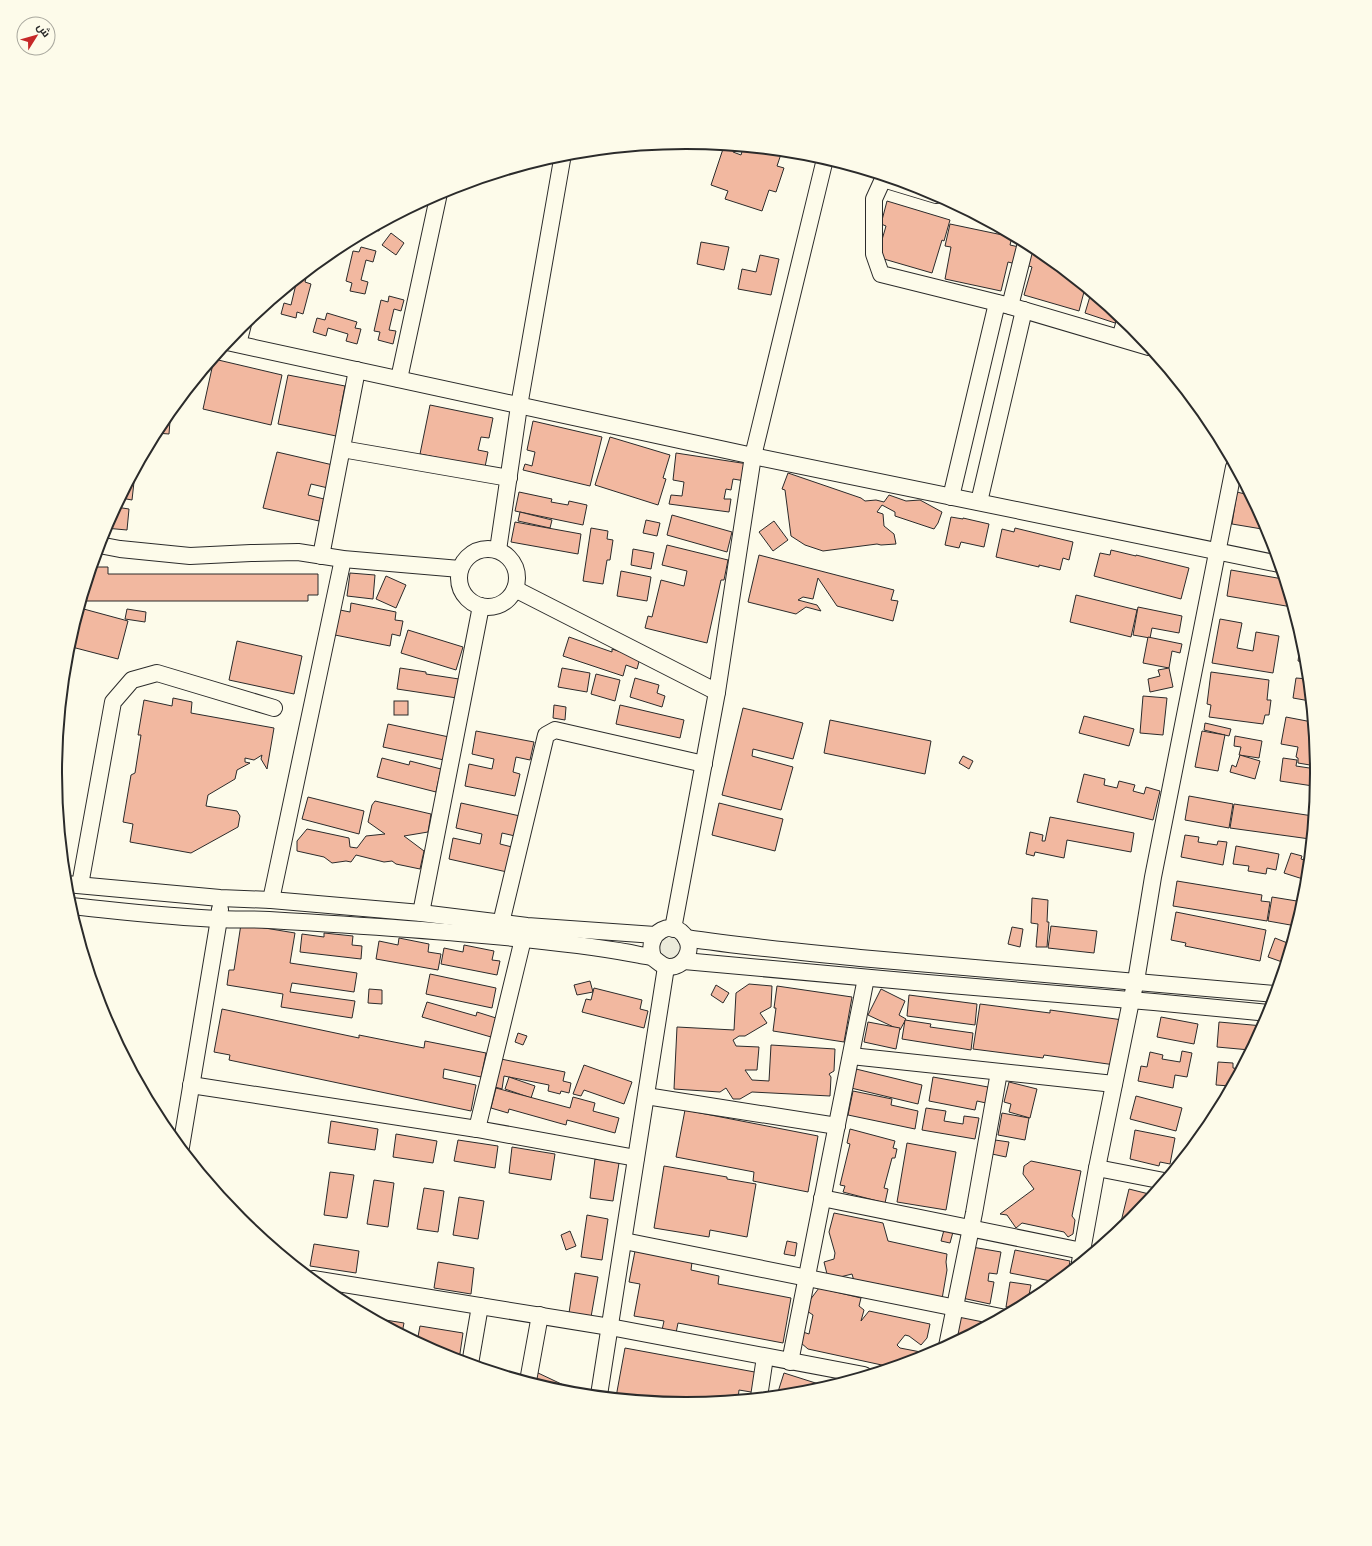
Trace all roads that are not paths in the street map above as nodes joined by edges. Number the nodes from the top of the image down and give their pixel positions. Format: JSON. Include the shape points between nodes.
{"nodes":[{"id":1,"x":560,"y":162,"type":"edge"},
{"id":2,"x":824,"y":165,"type":"edge"},
{"id":3,"x":882,"y":180,"type":"edge"},
{"id":4,"x":437,"y":200,"type":"edge"},
{"id":5,"x":1025,"y":249,"type":"edge"},
{"id":6,"x":1010,"y":306,"type":"junction"},
{"id":7,"x":1122,"y":328,"type":"edge"},
{"id":8,"x":1120,"y":338,"type":"junction"},
{"id":9,"x":234,"y":343,"type":"edge"},
{"id":10,"x":1138,"y":344,"type":"edge"},
{"id":11,"x":357,"y":370,"type":"junction"},
{"id":12,"x":399,"y":379,"type":"junction"},
{"id":13,"x":519,"y":406,"type":"junction"},
{"id":14,"x":342,"y":449,"type":"junction"},
{"id":15,"x":753,"y":456,"type":"junction"},
{"id":16,"x":1233,"y":473,"type":"edge"},
{"id":17,"x":509,"y":478,"type":"junction"},
{"id":18,"x":951,"y":497,"type":"junction"},
{"id":19,"x":979,"y":502,"type":"junction"},
{"id":20,"x":105,"y":546,"type":"edge"},
{"id":21,"x":498,"y":550,"type":"junction"},
{"id":22,"x":1217,"y":551,"type":"junction"},
{"id":23,"x":321,"y":556,"type":"junction"},
{"id":24,"x":343,"y":559,"type":"junction"},
{"id":25,"x":1274,"y":563,"type":"edge"},
{"id":26,"x":460,"y":569,"type":"junction"},
{"id":27,"x":515,"y":590,"type":"junction"},
{"id":28,"x":482,"y":606,"type":"junction"},
{"id":29,"x":717,"y":692,"type":"junction"},
{"id":30,"x":274,"y":708,"type":"dead end"},
{"id":31,"x":704,"y":764,"type":"junction"},
{"id":32,"x":73,"y":884,"type":"edge"},
{"id":33,"x":220,"y":898,"type":"junction"},
{"id":34,"x":271,"y":900,"type":"junction"},
{"id":35,"x":77,"y":907,"type":"edge"},
{"id":36,"x":421,"y":913,"type":"junction"},
{"id":37,"x":219,"y":919,"type":"junction"},
{"id":38,"x":501,"y":923,"type":"junction"},
{"id":39,"x":673,"y":929,"type":"junction"},
{"id":40,"x":655,"y":935,"type":"junction"},
{"id":41,"x":686,"y":938,"type":"junction"},
{"id":42,"x":523,"y":939,"type":"junction"},
{"id":43,"x":653,"y":958,"type":"junction"},
{"id":44,"x":684,"y":960,"type":"junction"},
{"id":45,"x":666,"y":967,"type":"junction"},
{"id":46,"x":866,"y":978,"type":"junction"},
{"id":47,"x":1136,"y":981,"type":"junction"},
{"id":48,"x":1270,"y":994,"type":"edge"},
{"id":49,"x":1131,"y":1000,"type":"junction"},
{"id":50,"x":1263,"y":1012,"type":"edge"},
{"id":51,"x":851,"y":1056,"type":"junction"},
{"id":52,"x":999,"y":1072,"type":"junction"},
{"id":53,"x":1114,"y":1084,"type":"junction"},
{"id":54,"x":191,"y":1085,"type":"junction"},
{"id":55,"x":646,"y":1096,"type":"junction"},
{"id":56,"x":837,"y":1126,"type":"junction"},
{"id":57,"x":477,"y":1129,"type":"junction"},
{"id":58,"x":182,"y":1141,"type":"edge"},
{"id":59,"x":636,"y":1158,"type":"junction"},
{"id":60,"x":1097,"y":1168,"type":"junction"},
{"id":61,"x":1158,"y":1180,"type":"edge"},
{"id":62,"x":822,"y":1198,"type":"junction"},
{"id":63,"x":971,"y":1229,"type":"junction"},
{"id":64,"x":624,"y":1241,"type":"junction"},
{"id":65,"x":1081,"y":1255,"type":"edge"},
{"id":66,"x":1080,"y":1257,"type":"edge"},
{"id":67,"x":807,"y":1278,"type":"junction"},
{"id":68,"x":323,"y":1281,"type":"edge"},
{"id":69,"x":480,"y":1306,"type":"junction"},
{"id":70,"x":954,"y":1307,"type":"junction"},
{"id":71,"x":540,"y":1315,"type":"junction"},
{"id":72,"x":994,"y":1315,"type":"edge"},
{"id":73,"x":610,"y":1327,"type":"junction"},
{"id":74,"x":948,"y":1339,"type":"edge"},
{"id":75,"x":765,"y":1357,"type":"junction"},
{"id":76,"x":471,"y":1359,"type":"edge"},
{"id":77,"x":790,"y":1362,"type":"junction"},
{"id":78,"x":856,"y":1374,"type":"edge"},
{"id":79,"x":529,"y":1377,"type":"edge"},
{"id":80,"x":600,"y":1391,"type":"edge"},
{"id":81,"x":760,"y":1393,"type":"edge"}],
"edges":[{"from":1,"to":13,"type":"street"},
{"from":2,"to":15,"type":"street"},
{"from":3,"to":6,"type":"street","via":[[874,199],[874,254],[881,274]]},
{"from":4,"to":12,"type":"street"},
{"from":5,"to":6,"type":"street"},
{"from":6,"to":8,"type":"street"},
{"from":6,"to":18,"type":"street"},
{"from":6,"to":19,"type":"street"},
{"from":7,"to":8,"type":"street"},
{"from":8,"to":10,"type":"street"},
{"from":9,"to":11,"type":"street"},
{"from":11,"to":12,"type":"street"},
{"from":11,"to":14,"type":"street"},
{"from":12,"to":13,"type":"street"},
{"from":13,"to":15,"type":"street"},
{"from":13,"to":17,"type":"street"},
{"from":14,"to":17,"type":"street"},
{"from":14,"to":23,"type":"street"},
{"from":15,"to":18,"type":"street"},
{"from":15,"to":29,"type":"street"},
{"from":16,"to":22,"type":"street"},
{"from":17,"to":21,"type":"street"},
{"from":18,"to":19,"type":"street"},
{"from":19,"to":22,"type":"street"},
{"from":20,"to":23,"type":"street","via":[[190,556],[298,552]]},
{"from":21,"to":26,"type":"street","via":[[490,548],[473,552],[466,557]]},
{"from":21,"to":27,"type":"street","via":[[512,560],[515,567]]},
{"from":22,"to":25,"type":"street"},
{"from":22,"to":47,"type":"street","via":[[1153,877]]},
{"from":23,"to":24,"type":"street"},
{"from":24,"to":26,"type":"street"},
{"from":24,"to":34,"type":"street"},
{"from":26,"to":28,"type":"street","via":[[461,590],[473,603]]},
{"from":27,"to":28,"type":"street","via":[[499,605]]},
{"from":27,"to":29,"type":"street"},
{"from":28,"to":36,"type":"street"},
{"from":29,"to":31,"type":"street"},
{"from":30,"to":32,"type":"street","via":[[157,674],[132,680],[113,702]]},
{"from":31,"to":38,"type":"street","via":[[555,730],[546,736]]},
{"from":31,"to":39,"type":"street"},
{"from":32,"to":33,"type":"street"},
{"from":33,"to":34,"type":"street"},
{"from":33,"to":37,"type":"street"},
{"from":34,"to":36,"type":"street"},
{"from":35,"to":37,"type":"street"},
{"from":36,"to":38,"type":"street"},
{"from":37,"to":42,"type":"street","via":[[274,920]]},
{"from":37,"to":54,"type":"street"},
{"from":38,"to":40,"type":"street"},
{"from":39,"to":40,"type":"street","via":[[661,930]]},
{"from":39,"to":41,"type":"street"},
{"from":40,"to":43,"type":"street","via":[[650,950]]},
{"from":41,"to":44,"type":"street","via":[[689,950]]},
{"from":41,"to":47,"type":"street","via":[[916,963]]},
{"from":42,"to":43,"type":"street","via":[[608,948]]},
{"from":42,"to":57,"type":"street"},
{"from":43,"to":45,"type":"street","via":[[658,964]]},
{"from":44,"to":45,"type":"street","via":[[674,967]]},
{"from":44,"to":46,"type":"street"},
{"from":45,"to":55,"type":"street"},
{"from":46,"to":49,"type":"street"},
{"from":46,"to":51,"type":"street"},
{"from":47,"to":48,"type":"street"},
{"from":47,"to":49,"type":"street"},
{"from":49,"to":50,"type":"street"},
{"from":49,"to":53,"type":"street"},
{"from":51,"to":52,"type":"street"},
{"from":51,"to":56,"type":"street"},
{"from":52,"to":53,"type":"street"},
{"from":52,"to":63,"type":"street"},
{"from":53,"to":60,"type":"street"},
{"from":54,"to":57,"type":"street"},
{"from":54,"to":58,"type":"street"},
{"from":55,"to":56,"type":"street"},
{"from":55,"to":59,"type":"street"},
{"from":56,"to":62,"type":"street"},
{"from":57,"to":59,"type":"street"},
{"from":59,"to":64,"type":"street"},
{"from":60,"to":61,"type":"street"},
{"from":60,"to":65,"type":"street"},
{"from":62,"to":63,"type":"street"},
{"from":62,"to":67,"type":"street"},
{"from":63,"to":66,"type":"street"},
{"from":63,"to":70,"type":"street"},
{"from":64,"to":67,"type":"street"},
{"from":64,"to":73,"type":"street"},
{"from":67,"to":70,"type":"street"},
{"from":67,"to":77,"type":"street"},
{"from":68,"to":69,"type":"street"},
{"from":69,"to":71,"type":"street"},
{"from":69,"to":76,"type":"street"},
{"from":70,"to":72,"type":"street"},
{"from":70,"to":74,"type":"street"},
{"from":71,"to":73,"type":"street"},
{"from":71,"to":79,"type":"street"},
{"from":73,"to":75,"type":"street"},
{"from":73,"to":80,"type":"street"},
{"from":75,"to":77,"type":"street"},
{"from":75,"to":81,"type":"street"},
{"from":77,"to":78,"type":"street"}]}
